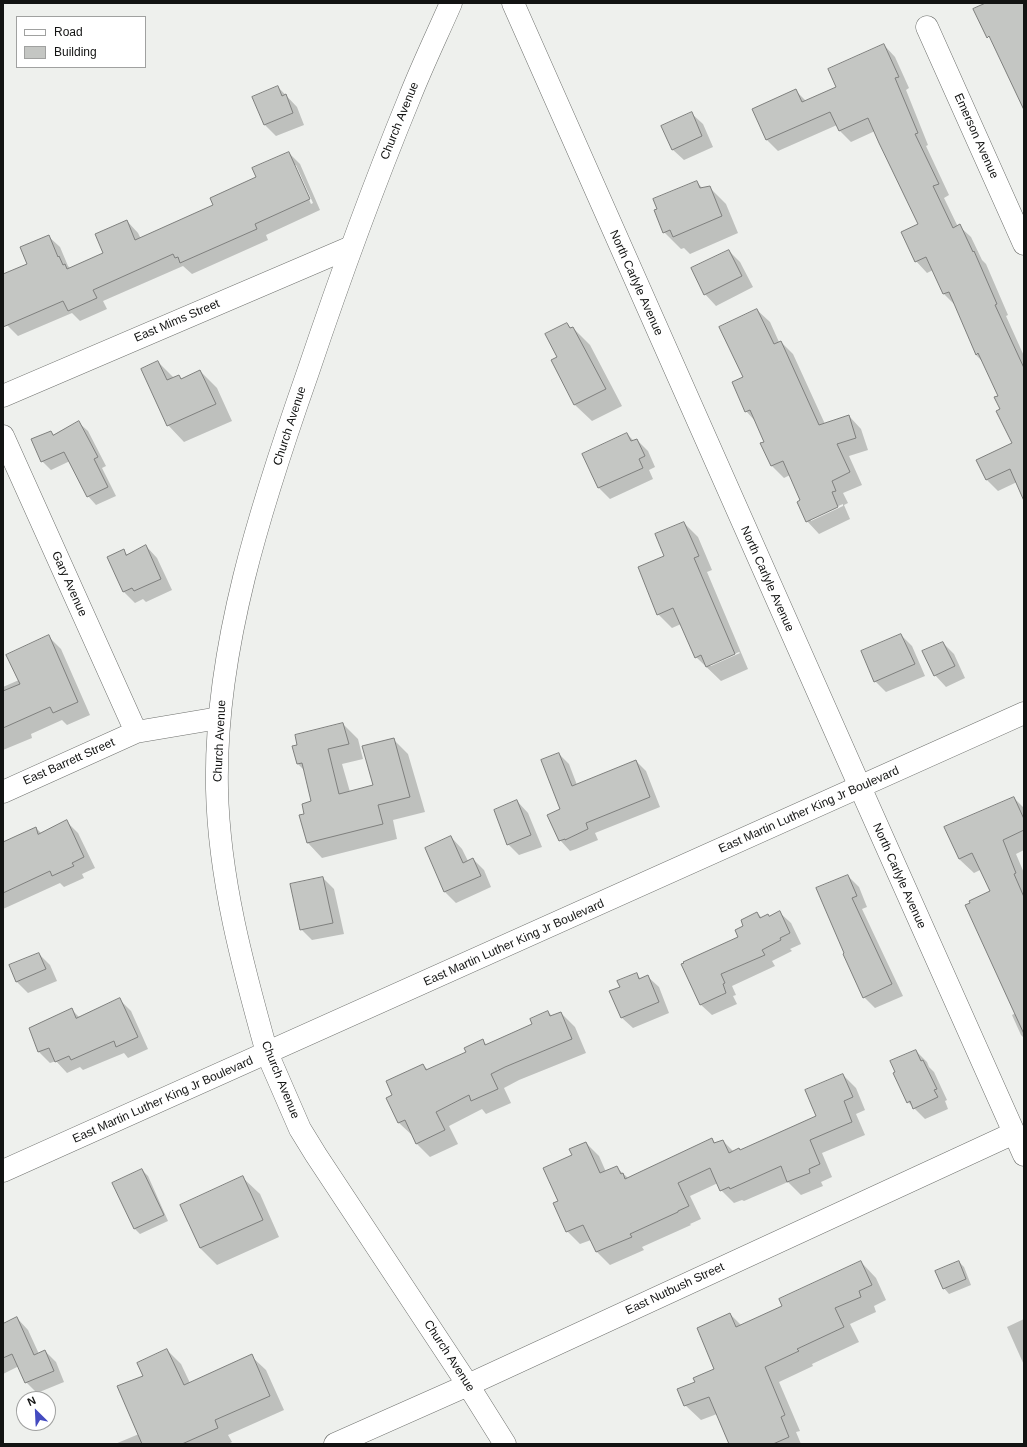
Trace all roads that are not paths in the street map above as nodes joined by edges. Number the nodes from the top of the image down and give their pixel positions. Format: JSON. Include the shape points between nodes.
{"nodes":[{"id":1,"x":451,"y":3,"type":"edge"},
{"id":2,"x":513,"y":3,"type":"edge"},
{"id":3,"x":927,"y":27,"type":"dead end"},
{"id":4,"x":1024,"y":244,"type":"edge"},
{"id":5,"x":351,"y":246,"type":"junction"},
{"id":6,"x":3,"y":396,"type":"edge"},
{"id":7,"x":3,"y":436,"type":"edge"},
{"id":8,"x":1024,"y":714,"type":"edge"},
{"id":9,"x":219,"y":718,"type":"junction"},
{"id":10,"x":136,"y":732,"type":"junction"},
{"id":11,"x":860,"y":787,"type":"junction"},
{"id":12,"x":3,"y":792,"type":"edge"},
{"id":13,"x":267,"y":1053,"type":"junction"},
{"id":14,"x":1014,"y":1133,"type":"junction"},
{"id":15,"x":1024,"y":1155,"type":"edge"},
{"id":16,"x":3,"y":1171,"type":"edge"},
{"id":17,"x":468,"y":1385,"type":"junction"},
{"id":18,"x":335,"y":1444,"type":"edge"},
{"id":19,"x":505,"y":1444,"type":"edge"}],
"edges":[{"from":1,"to":5,"type":"street","name":"Church Avenue","via":[[409,97]]},
{"from":2,"to":11,"type":"street","name":"North Carlyle Avenue"},
{"from":3,"to":4,"type":"street","name":"Emerson Avenue"},
{"from":5,"to":6,"type":"street","name":"East Mims Street"},
{"from":5,"to":9,"type":"street","name":"Church Avenue","via":[[285,436],[254,545],[234,627]]},
{"from":7,"to":10,"type":"street","name":"Gary Avenue"},
{"from":8,"to":11,"type":"street","name":"East Martin Luther King Jr Boulevard"},
{"from":9,"to":10,"type":"street","name":"East Barrett Street"},
{"from":9,"to":13,"type":"street","name":"Church Avenue","via":[[217,791],[227,888],[236,938]]},
{"from":10,"to":12,"type":"street","name":"East Barrett Street"},
{"from":11,"to":13,"type":"street","name":"East Martin Luther King Jr Boulevard"},
{"from":11,"to":14,"type":"street","name":"North Carlyle Avenue"},
{"from":13,"to":16,"type":"street","name":"East Martin Luther King Jr Boulevard"},
{"from":13,"to":17,"type":"street","name":"Church Avenue","via":[[300,1129]]},
{"from":14,"to":15,"type":"street","name":"North Carlyle Avenue"},
{"from":14,"to":17,"type":"street","name":"East Nutbush Street"},
{"from":17,"to":18,"type":"street","name":"East Nutbush Street"},
{"from":17,"to":19,"type":"street","name":"Church Avenue"}]}
